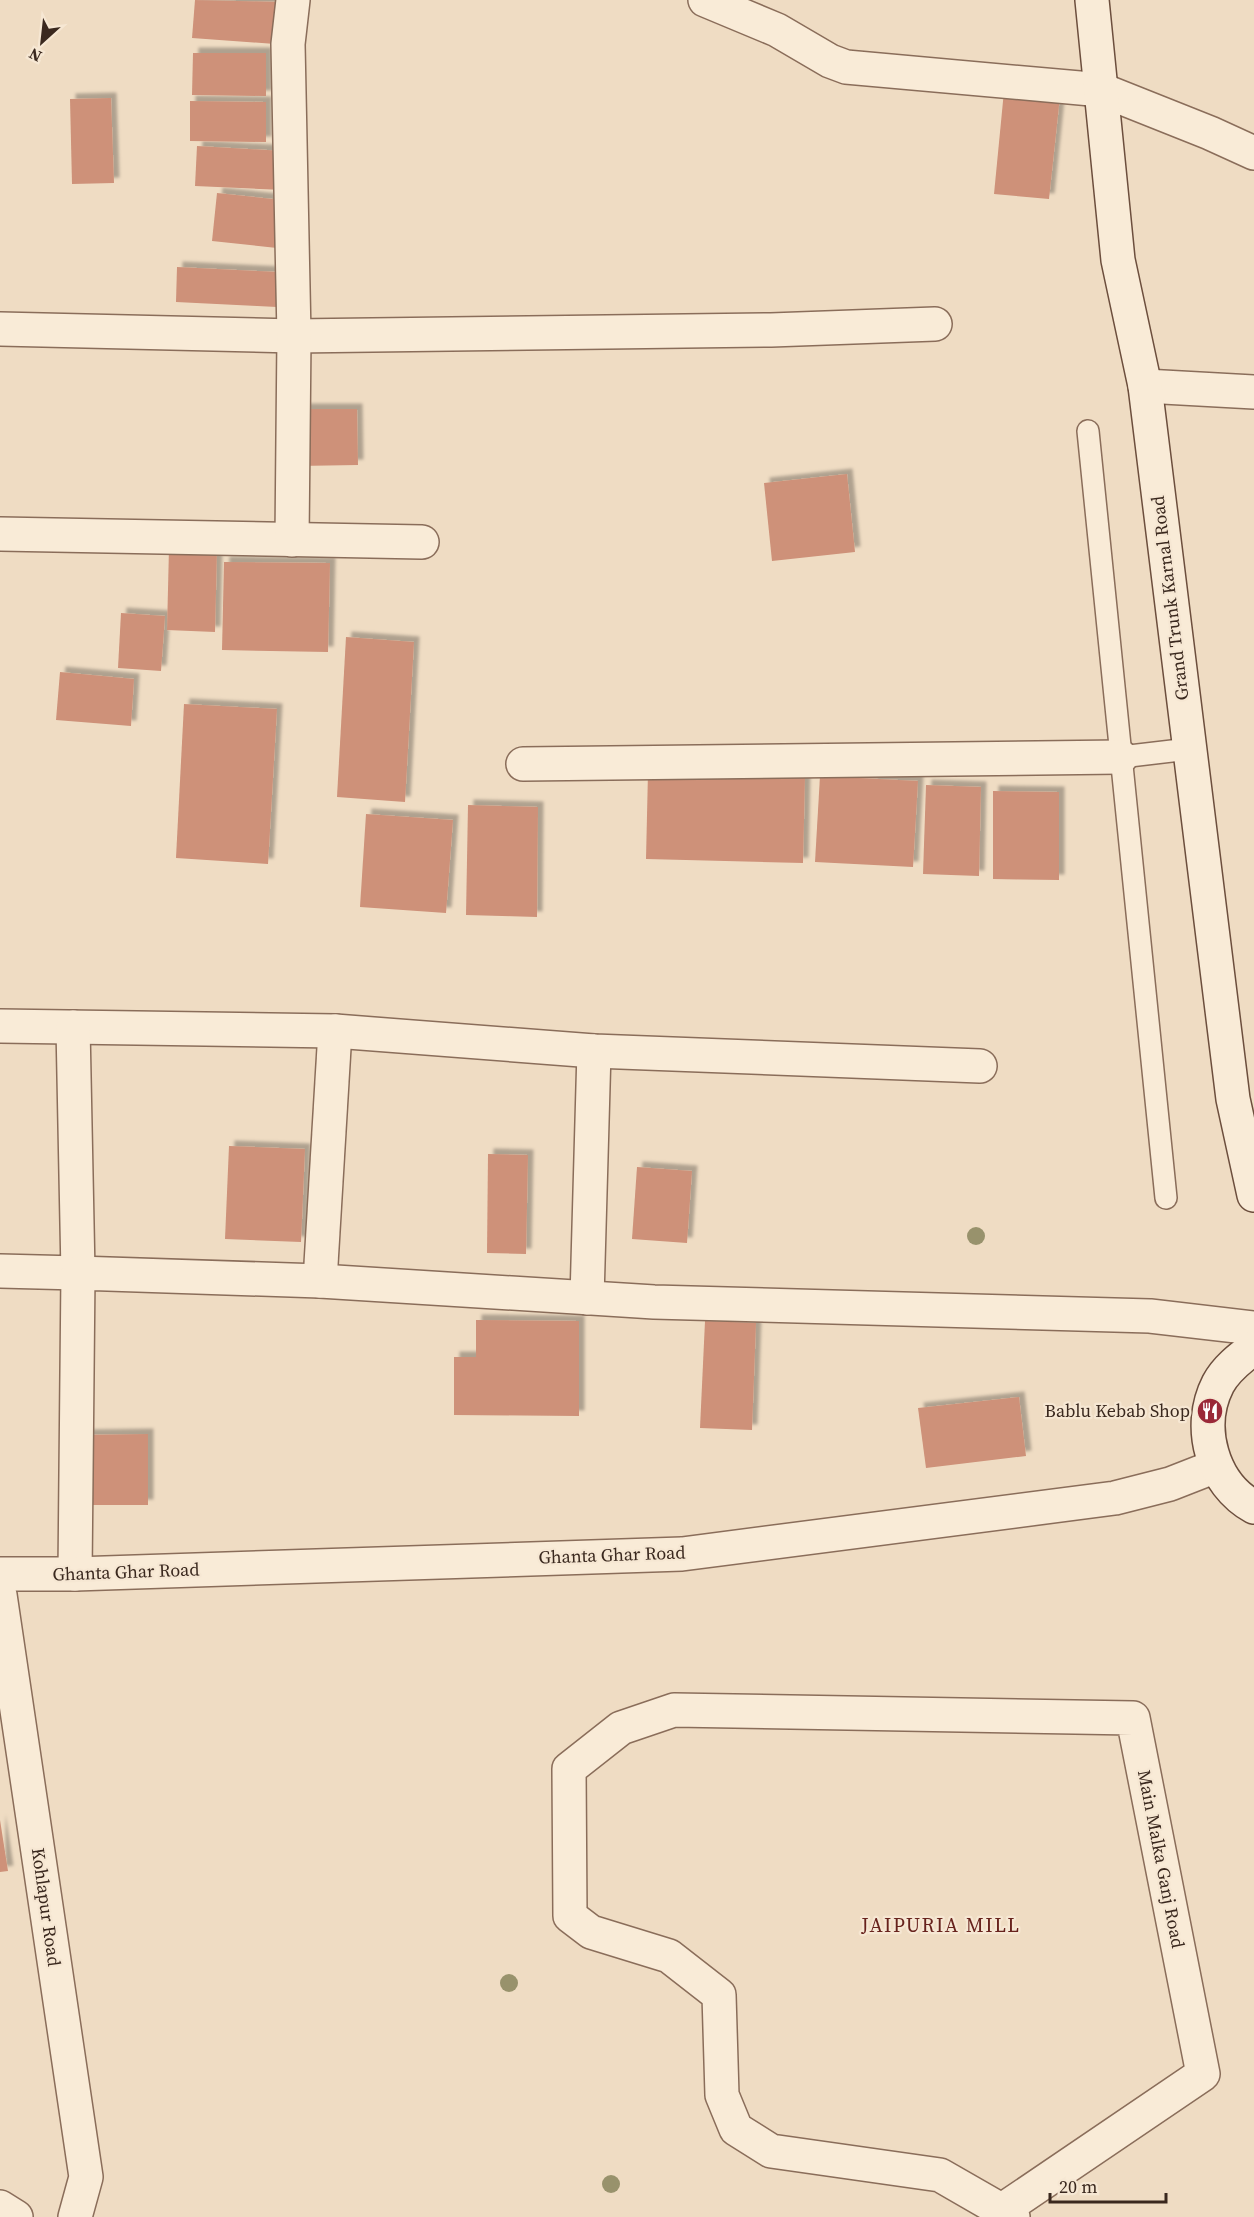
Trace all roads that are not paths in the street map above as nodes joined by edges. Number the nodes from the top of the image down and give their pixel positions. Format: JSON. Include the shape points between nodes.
{"nodes":[{"id":1,"x":293,"y":0,"type":"edge"},
{"id":2,"x":705,"y":0,"type":"edge"},
{"id":3,"x":1092,"y":0,"type":"edge"},
{"id":4,"x":1102,"y":90,"type":"junction"},
{"id":5,"x":1254,"y":153,"type":"edge"},
{"id":6,"x":934,"y":324,"type":"dead end"},
{"id":7,"x":0,"y":328,"type":"edge"},
{"id":8,"x":294,"y":336,"type":"junction"},
{"id":9,"x":1145,"y":386,"type":"junction"},
{"id":10,"x":1254,"y":392,"type":"edge"},
{"id":11,"x":1088,"y":431,"type":"dead end"},
{"id":12,"x":0,"y":534,"type":"edge"},
{"id":13,"x":292,"y":540,"type":"junction"},
{"id":14,"x":422,"y":542,"type":"dead end"},
{"id":15,"x":1189,"y":749,"type":"junction"},
{"id":16,"x":1121,"y":757,"type":"junction"},
{"id":17,"x":523,"y":764,"type":"dead end"},
{"id":18,"x":0,"y":1026,"type":"edge"},
{"id":19,"x":73,"y":1027,"type":"junction"},
{"id":20,"x":335,"y":1031,"type":"junction"},
{"id":21,"x":594,"y":1051,"type":"junction"},
{"id":22,"x":980,"y":1066,"type":"dead end"},
{"id":23,"x":1254,"y":1195,"type":"edge"},
{"id":24,"x":1166,"y":1198,"type":"dead end"},
{"id":25,"x":0,"y":1271,"type":"edge"},
{"id":26,"x":78,"y":1273,"type":"junction"},
{"id":27,"x":320,"y":1281,"type":"junction"},
{"id":28,"x":587,"y":1298,"type":"junction"},
{"id":29,"x":1254,"y":1328,"type":"edge"},
{"id":30,"x":1254,"y":1348,"type":"edge"},
{"id":31,"x":1216,"y":1466,"type":"junction"},
{"id":32,"x":1254,"y":1507,"type":"edge"},
{"id":33,"x":0,"y":1574,"type":"edge"},
{"id":34,"x":75,"y":1574,"type":"junction"},
{"id":35,"x":0,"y":1595,"type":"edge"},
{"id":36,"x":0,"y":2207,"type":"edge"},
{"id":37,"x":988,"y":2209,"type":"edge"},
{"id":38,"x":16,"y":2217,"type":"edge"},
{"id":39,"x":75,"y":2217,"type":"edge"}],
"edges":[{"from":1,"to":8,"type":"street","via":[[288,44]]},
{"from":2,"to":4,"type":"street","via":[[777,30],[846,67]]},
{"from":3,"to":4,"type":"street","name":"Grand Trunk Karnal Road"},
{"from":4,"to":5,"type":"street"},
{"from":4,"to":9,"type":"street","name":"Grand Trunk Karnal Road","via":[[1118,260]]},
{"from":6,"to":8,"type":"street"},
{"from":7,"to":8,"type":"street"},
{"from":8,"to":13,"type":"street"},
{"from":9,"to":10,"type":"street"},
{"from":9,"to":15,"type":"street","name":"Grand Trunk Karnal Road"},
{"from":11,"to":16,"type":"lane"},
{"from":12,"to":13,"type":"street"},
{"from":13,"to":14,"type":"street"},
{"from":15,"to":16,"type":"lane"},
{"from":15,"to":23,"type":"street","name":"Grand Trunk Karnal Road","via":[[1233,1099]]},
{"from":16,"to":17,"type":"street"},
{"from":16,"to":24,"type":"lane"},
{"from":18,"to":19,"type":"street"},
{"from":19,"to":20,"type":"street"},
{"from":19,"to":26,"type":"street"},
{"from":20,"to":21,"type":"street"},
{"from":20,"to":27,"type":"street"},
{"from":21,"to":22,"type":"street"},
{"from":21,"to":28,"type":"street"},
{"from":25,"to":26,"type":"street"},
{"from":26,"to":27,"type":"street"},
{"from":26,"to":34,"type":"street"},
{"from":27,"to":28,"type":"street"},
{"from":28,"to":29,"type":"street","via":[[1150,1316]]},
{"from":30,"to":31,"type":"street","via":[[1235,1362],[1218,1384],[1209,1411],[1208,1438]]},
{"from":31,"to":32,"type":"street","via":[[1228,1486]]},
{"from":31,"to":34,"type":"street","name":"Ghanta Ghar Road","via":[[1170,1484],[1115,1498],[682,1554]]},
{"from":33,"to":34,"type":"street","name":"Ghanta Ghar Road"},
{"from":35,"to":39,"type":"street","name":"Kohlapur Road","via":[[86,2178]]},
{"from":36,"to":38,"type":"street"},
{"from":37,"to":37,"type":"street","name":"Main Malka Ganj Road","via":[[940,2175],[771,2151],[736,2128],[722,2095],[719,1995],[669,1956],[591,1932],[570,1916],[569,1768],[621,1728],[674,1710],[1133,1718],[1203,2074]]}]}
